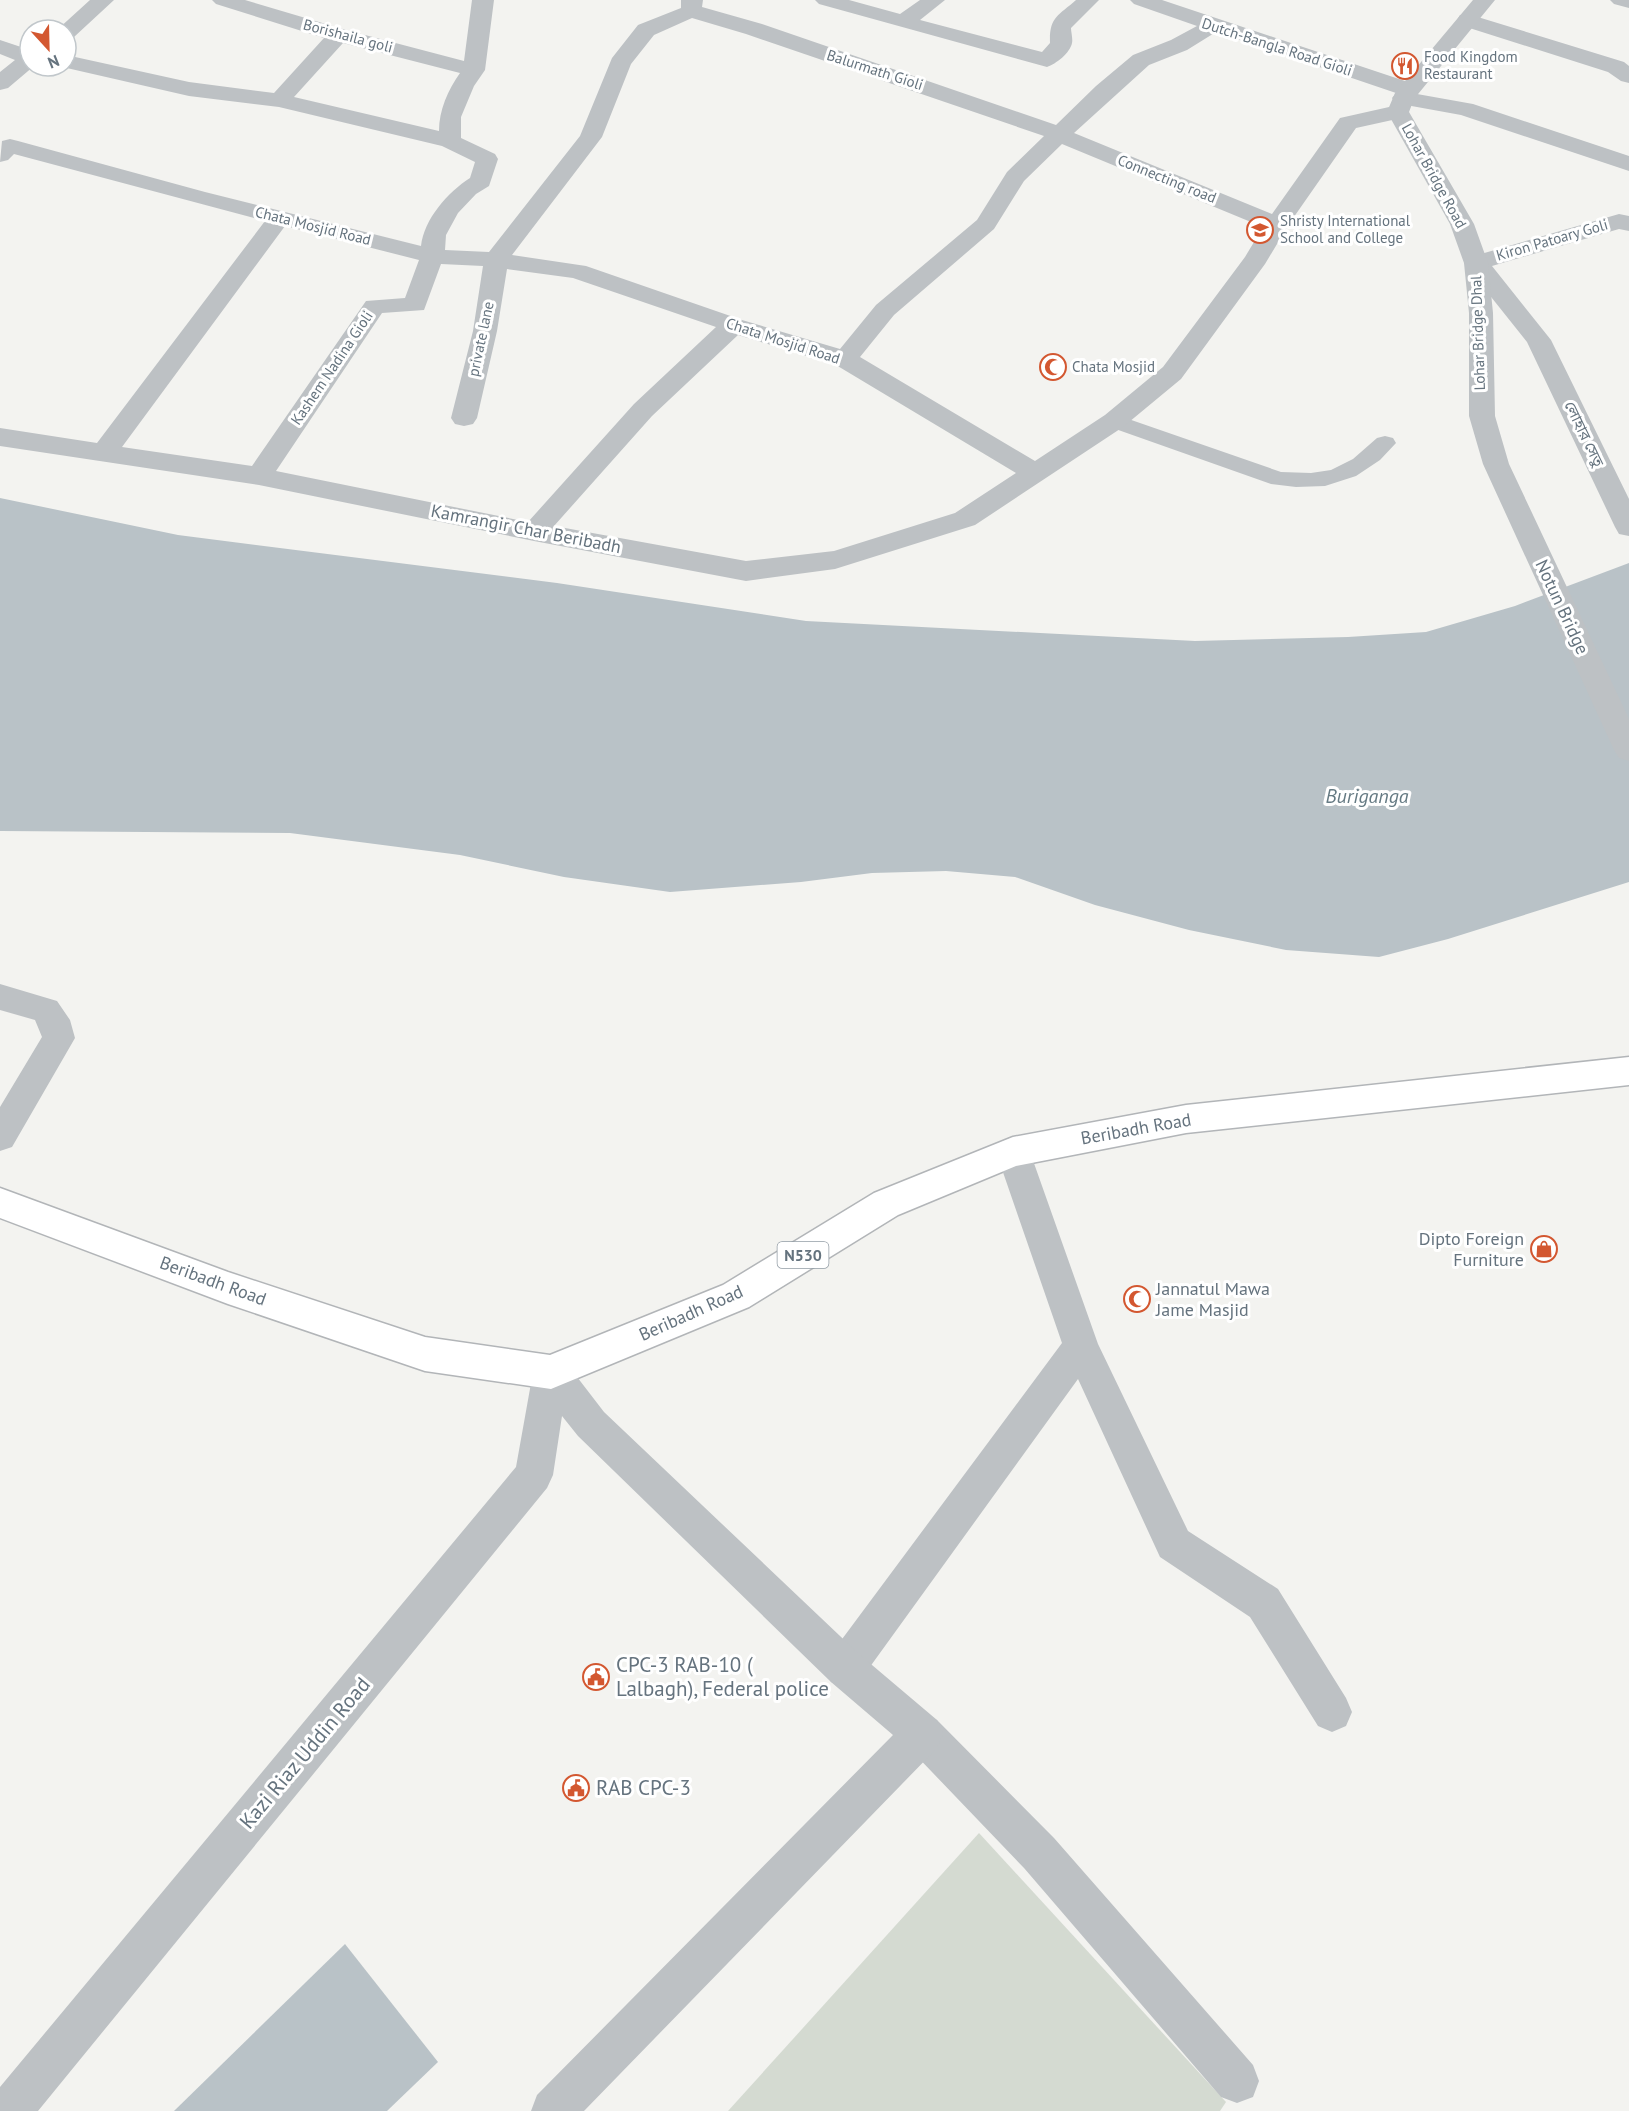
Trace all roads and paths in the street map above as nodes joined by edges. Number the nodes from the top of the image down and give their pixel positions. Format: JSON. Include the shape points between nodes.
{"nodes":[{"id":1,"x":103,"y":0,"type":"edge"},
{"id":2,"x":223,"y":0,"type":"edge"},
{"id":3,"x":483,"y":0,"type":"edge"},
{"id":4,"x":826,"y":0,"type":"edge"},
{"id":5,"x":934,"y":0,"type":"edge"},
{"id":6,"x":1088,"y":0,"type":"edge"},
{"id":7,"x":1144,"y":0,"type":"edge"},
{"id":8,"x":1484,"y":0,"type":"edge"},
{"id":9,"x":1621,"y":0,"type":"edge"},
{"id":10,"x":1629,"y":2,"type":"edge"},
{"id":11,"x":692,"y":5,"type":"edge"},
{"id":12,"x":1467,"y":20,"type":"junction"},
{"id":13,"x":78,"y":22,"type":"edge"},
{"id":14,"x":903,"y":22,"type":"junction"},
{"id":15,"x":1212,"y":26,"type":"junction"},
{"id":16,"x":338,"y":35,"type":"junction"},
{"id":17,"x":0,"y":46,"type":"edge"},
{"id":18,"x":18,"y":53,"type":"edge"},
{"id":19,"x":78,"y":65,"type":"edge"},
{"id":20,"x":18,"y":68,"type":"edge"},
{"id":21,"x":474,"y":70,"type":"junction"},
{"id":22,"x":1629,"y":76,"type":"edge"},
{"id":23,"x":0,"y":83,"type":"edge"},
{"id":24,"x":279,"y":100,"type":"junction"},
{"id":25,"x":1404,"y":100,"type":"junction"},
{"id":26,"x":1058,"y":135,"type":"junction"},
{"id":27,"x":450,"y":141,"type":"junction"},
{"id":28,"x":0,"y":154,"type":"edge"},
{"id":29,"x":1629,"y":164,"type":"edge"},
{"id":30,"x":279,"y":218,"type":"junction"},
{"id":31,"x":1277,"y":224,"type":"junction"},
{"id":32,"x":1629,"y":224,"type":"edge"},
{"id":33,"x":432,"y":256,"type":"junction"},
{"id":34,"x":496,"y":260,"type":"junction"},
{"id":35,"x":1476,"y":263,"type":"junction"},
{"id":36,"x":733,"y":325,"type":"junction"},
{"id":37,"x":1539,"y":340,"type":"joint"},
{"id":38,"x":845,"y":360,"type":"junction"},
{"id":39,"x":464,"y":418,"type":"dead end"},
{"id":40,"x":1114,"y":422,"type":"junction"},
{"id":41,"x":0,"y":437,"type":"edge"},
{"id":42,"x":1385,"y":443,"type":"dead end"},
{"id":43,"x":104,"y":453,"type":"junction"},
{"id":44,"x":1496,"y":464,"type":"joint"},
{"id":45,"x":1034,"y":472,"type":"junction"},
{"id":46,"x":259,"y":476,"type":"junction"},
{"id":47,"x":1629,"y":527,"type":"edge"},
{"id":48,"x":534,"y":532,"type":"junction"},
{"id":49,"x":1629,"y":750,"type":"edge"},
{"id":50,"x":0,"y":997,"type":"edge"},
{"id":51,"x":1629,"y":1071,"type":"edge"},
{"id":52,"x":0,"y":1137,"type":"edge"},
{"id":53,"x":1013,"y":1152,"type":"junction"},
{"id":54,"x":0,"y":1203,"type":"edge"},
{"id":55,"x":1080,"y":1346,"type":"junction"},
{"id":56,"x":551,"y":1372,"type":"junction"},
{"id":57,"x":845,"y":1668,"type":"junction"},
{"id":58,"x":1332,"y":1712,"type":"dead end"},
{"id":59,"x":923,"y":1734,"type":"junction"},
{"id":60,"x":1237,"y":2081,"type":"dead end"},
{"id":61,"x":9,"y":2111,"type":"edge"},
{"id":62,"x":553,"y":2111,"type":"edge"}],
"edges":[{"from":1,"to":13,"type":"street"},
{"from":2,"to":16,"type":"street","name":"Borishaila goli"},
{"from":3,"to":21,"type":"street"},
{"from":4,"to":14,"type":"street"},
{"from":5,"to":14,"type":"street"},
{"from":6,"to":14,"type":"street","via":[[1060,26],[1061,44],[1047,60]]},
{"from":7,"to":15,"type":"street","name":"Dutch-Bangla Road Gioli"},
{"from":8,"to":12,"type":"street"},
{"from":9,"to":10,"type":"street"},
{"from":11,"to":26,"type":"street","name":"Balurmath Gioli"},
{"from":11,"to":34,"type":"street","via":[[646,30],[620,63],[591,137]]},
{"from":12,"to":22,"type":"street","via":[[1616,67]]},
{"from":12,"to":25,"type":"street"},
{"from":15,"to":25,"type":"street","name":"Dutch-Bangla Road Gioli"},
{"from":15,"to":26,"type":"street","via":[[1141,60]]},
{"from":16,"to":21,"type":"street","name":"Borishaila goli"},
{"from":16,"to":24,"type":"street"},
{"from":17,"to":18,"type":"street"},
{"from":19,"to":24,"type":"street","via":[[189,89]]},
{"from":20,"to":23,"type":"street"},
{"from":21,"to":27,"type":"street","via":[[450,117]]},
{"from":24,"to":27,"type":"street"},
{"from":25,"to":29,"type":"street","via":[[1465,109]]},
{"from":25,"to":31,"type":"street","via":[[1348,123]]},
{"from":25,"to":35,"type":"street","name":"Lohar Bridge Road"},
{"from":26,"to":31,"type":"street","name":"Connecting road"},
{"from":26,"to":38,"type":"street","via":[[1015,177],[986,224],[885,310]]},
{"from":27,"to":33,"type":"street","via":[[487,159],[481,181],[448,210],[434,235]]},
{"from":28,"to":30,"type":"street","name":"Chata Mosjid Road","via":[[10,147]]},
{"from":30,"to":33,"type":"street","name":"Chata Mosjid Road"},
{"from":30,"to":43,"type":"street"},
{"from":31,"to":40,"type":"street","via":[[1172,373]]},
{"from":32,"to":35,"type":"street","name":"Kiron Patoary Goli","via":[[1619,221]]},
{"from":33,"to":34,"type":"street","name":"Chata Mosjid Road"},
{"from":33,"to":46,"type":"street","name":"Kashem Nadina Gioli","via":[[415,305],[375,306]]},
{"from":34,"to":36,"type":"street","name":"Chata Mosjid Road","via":[[577,271]]},
{"from":34,"to":39,"type":"street","name":"private lane","via":[[485,331]]},
{"from":35,"to":37,"type":"street","name":"Lohar Bridge Dhal"},
{"from":35,"to":44,"type":"street","name":"Lohar Bridge Dhal","via":[[1482,416]]},
{"from":36,"to":38,"type":"street","name":"Chata Mosjid Road"},
{"from":36,"to":48,"type":"street","via":[[643,410]]},
{"from":37,"to":47,"type":"street","name":"লোহার সেতু"},
{"from":38,"to":45,"type":"street","name":"Chata Mosjid Road"},
{"from":40,"to":42,"type":"lane","via":[[1279,479],[1330,479],[1364,464]]},
{"from":40,"to":45,"type":"street"},
{"from":41,"to":43,"type":"street","name":"Kamrangir Char Beribadh"},
{"from":43,"to":46,"type":"street","name":"Kamrangir Char Beribadh"},
{"from":44,"to":49,"type":"street","name":"Notun Bridge"},
{"from":45,"to":48,"type":"street","name":"Kamrangir Char Beribadh","via":[[965,519],[835,560],[747,571]]},
{"from":46,"to":48,"type":"street","name":"Kamrangir Char Beribadh"},
{"from":50,"to":52,"type":"street","via":[[46,1010],[54,1020],[59,1038]]},
{"from":51,"to":53,"type":"highway","name":"Beribadh Road","number":"N530","via":[[1186,1119]]},
{"from":53,"to":55,"type":"street"},
{"from":53,"to":56,"type":"highway","name":"Beribadh Road","number":"N530","via":[[886,1204],[736,1296]]},
{"from":54,"to":56,"type":"highway","name":"Beribadh Road","via":[[228,1288],[425,1354]]},
{"from":55,"to":57,"type":"street"},
{"from":55,"to":58,"type":"street","via":[[1173,1544],[1264,1603]]},
{"from":56,"to":57,"type":"street","via":[[591,1424]]},
{"from":56,"to":61,"type":"street","name":"Kazi Riaz Uddin Road","via":[[534,1475]]},
{"from":57,"to":59,"type":"street"},
{"from":59,"to":60,"type":"street","via":[[1039,1853]]},
{"from":59,"to":62,"type":"street"}]}
